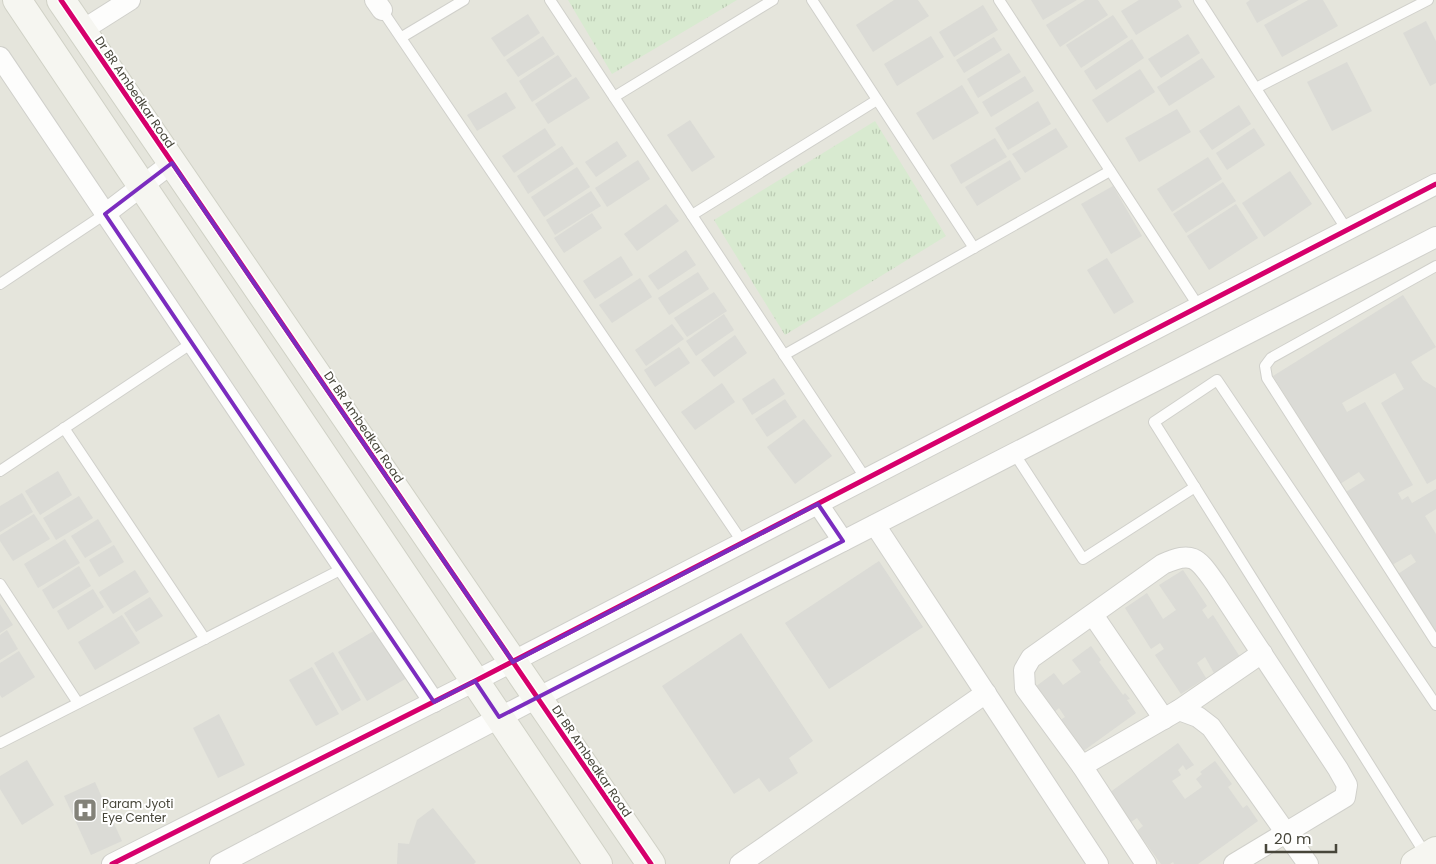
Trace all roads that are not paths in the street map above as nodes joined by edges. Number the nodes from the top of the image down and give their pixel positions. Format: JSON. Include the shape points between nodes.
{"nodes":[{"id":1,"x":17,"y":0,"type":"edge"},
{"id":2,"x":60,"y":0,"type":"edge"},
{"id":3,"x":130,"y":0,"type":"edge"},
{"id":4,"x":464,"y":0,"type":"edge"},
{"id":5,"x":550,"y":0,"type":"edge"},
{"id":6,"x":773,"y":0,"type":"edge"},
{"id":7,"x":812,"y":0,"type":"edge"},
{"id":8,"x":999,"y":0,"type":"edge"},
{"id":9,"x":1199,"y":0,"type":"edge"},
{"id":10,"x":1428,"y":0,"type":"edge"},
{"id":11,"x":1412,"y":4,"type":"edge"},
{"id":12,"x":379,"y":5,"type":"edge"},
{"id":13,"x":81,"y":31,"type":"junction"},
{"id":14,"x":402,"y":37,"type":"junction"},
{"id":15,"x":0,"y":58,"type":"edge"},
{"id":16,"x":1256,"y":88,"type":"junction"},
{"id":17,"x":614,"y":97,"type":"junction"},
{"id":18,"x":877,"y":100,"type":"junction"},
{"id":19,"x":172,"y":163,"type":"junction"},
{"id":20,"x":1110,"y":171,"type":"junction"},
{"id":21,"x":1436,"y":184,"type":"edge"},
{"id":22,"x":141,"y":185,"type":"junction"},
{"id":23,"x":104,"y":214,"type":"junction"},
{"id":24,"x":692,"y":215,"type":"junction"},
{"id":25,"x":1347,"y":230,"type":"junction"},
{"id":26,"x":1436,"y":237,"type":"edge"},
{"id":27,"x":974,"y":248,"type":"junction"},
{"id":28,"x":1436,"y":266,"type":"edge"},
{"id":29,"x":0,"y":284,"type":"edge"},
{"id":30,"x":1199,"y":307,"type":"junction"},
{"id":31,"x":192,"y":343,"type":"junction"},
{"id":32,"x":784,"y":355,"type":"junction"},
{"id":33,"x":64,"y":428,"type":"junction"},
{"id":34,"x":1014,"y":453,"type":"junction"},
{"id":35,"x":0,"y":471,"type":"edge"},
{"id":36,"x":866,"y":479,"type":"junction"},
{"id":37,"x":1195,"y":487,"type":"junction"},
{"id":38,"x":818,"y":504,"type":"junction"},
{"id":39,"x":875,"y":525,"type":"junction"},
{"id":40,"x":843,"y":541,"type":"junction"},
{"id":41,"x":743,"y":543,"type":"junction"},
{"id":42,"x":344,"y":568,"type":"junction"},
{"id":43,"x":0,"y":584,"type":"edge"},
{"id":44,"x":1093,"y":615,"type":"junction"},
{"id":45,"x":205,"y":639,"type":"junction"},
{"id":46,"x":1436,"y":642,"type":"edge"},
{"id":47,"x":1262,"y":654,"type":"junction"},
{"id":48,"x":512,"y":662,"type":"junction"},
{"id":49,"x":475,"y":681,"type":"junction"},
{"id":50,"x":986,"y":693,"type":"junction"},
{"id":51,"x":537,"y":698,"type":"junction"},
{"id":52,"x":434,"y":702,"type":"junction"},
{"id":53,"x":78,"y":703,"type":"junction"},
{"id":54,"x":1436,"y":705,"type":"edge"},
{"id":55,"x":1172,"y":714,"type":"junction"},
{"id":56,"x":499,"y":717,"type":"junction"},
{"id":57,"x":0,"y":743,"type":"edge"},
{"id":58,"x":1082,"y":766,"type":"junction"},
{"id":59,"x":1285,"y":832,"type":"junction"},
{"id":60,"x":1426,"y":857,"type":"edge"},
{"id":61,"x":112,"y":864,"type":"edge"},
{"id":62,"x":220,"y":864,"type":"edge"},
{"id":63,"x":598,"y":864,"type":"edge"},
{"id":64,"x":651,"y":864,"type":"edge"},
{"id":65,"x":740,"y":864,"type":"edge"},
{"id":66,"x":1098,"y":864,"type":"edge"},
{"id":67,"x":1146,"y":864,"type":"edge"},
{"id":68,"x":1234,"y":864,"type":"edge"},
{"id":69,"x":1308,"y":864,"type":"edge"}],
"edges":[{"from":1,"to":22,"type":"street"},
{"from":2,"to":13,"type":"street","name":"Dr BR Ambedkar Road"},
{"from":3,"to":13,"type":"street"},
{"from":4,"to":14,"type":"lane"},
{"from":5,"to":17,"type":"lane"},
{"from":6,"to":17,"type":"lane"},
{"from":7,"to":18,"type":"lane"},
{"from":8,"to":20,"type":"lane"},
{"from":9,"to":16,"type":"lane"},
{"from":10,"to":11,"type":"lane"},
{"from":11,"to":16,"type":"lane"},
{"from":12,"to":14,"type":"lane"},
{"from":13,"to":19,"type":"street","name":"Dr BR Ambedkar Road"},
{"from":14,"to":41,"type":"lane"},
{"from":15,"to":23,"type":"street"},
{"from":16,"to":25,"type":"lane"},
{"from":17,"to":24,"type":"lane"},
{"from":18,"to":24,"type":"lane"},
{"from":18,"to":27,"type":"lane"},
{"from":19,"to":22,"type":"street"},
{"from":19,"to":48,"type":"street","name":"Dr BR Ambedkar Road"},
{"from":20,"to":27,"type":"lane"},
{"from":20,"to":30,"type":"lane"},
{"from":21,"to":25,"type":"street"},
{"from":22,"to":23,"type":"street"},
{"from":22,"to":49,"type":"street"},
{"from":23,"to":29,"type":"lane"},
{"from":23,"to":31,"type":"street"},
{"from":24,"to":32,"type":"lane"},
{"from":25,"to":30,"type":"street"},
{"from":26,"to":34,"type":"street"},
{"from":27,"to":32,"type":"lane"},
{"from":28,"to":46,"type":"lane","via":[[1271,358],[1265,366],[1267,378]]},
{"from":30,"to":36,"type":"street"},
{"from":31,"to":33,"type":"lane"},
{"from":31,"to":42,"type":"street"},
{"from":32,"to":36,"type":"lane"},
{"from":33,"to":35,"type":"lane"},
{"from":33,"to":45,"type":"lane"},
{"from":34,"to":37,"type":"lane","via":[[1083,559]]},
{"from":34,"to":39,"type":"street"},
{"from":36,"to":38,"type":"street"},
{"from":37,"to":54,"type":"lane","via":[[1154,422],[1217,380]]},
{"from":37,"to":60,"type":"lane"},
{"from":38,"to":40,"type":"street"},
{"from":38,"to":41,"type":"street"},
{"from":39,"to":40,"type":"street"},
{"from":39,"to":50,"type":"street"},
{"from":40,"to":51,"type":"street"},
{"from":41,"to":48,"type":"street"},
{"from":42,"to":45,"type":"lane"},
{"from":42,"to":52,"type":"street"},
{"from":43,"to":53,"type":"lane"},
{"from":44,"to":47,"type":"street","via":[[1163,564],[1189,557],[1200,561]]},
{"from":44,"to":55,"type":"street"},
{"from":44,"to":58,"type":"street","via":[[1031,658],[1024,670],[1025,688]]},
{"from":45,"to":53,"type":"lane"},
{"from":47,"to":55,"type":"street"},
{"from":47,"to":59,"type":"street","via":[[1347,785],[1345,797]]},
{"from":48,"to":49,"type":"street"},
{"from":48,"to":51,"type":"street","name":"Dr BR Ambedkar Road"},
{"from":49,"to":52,"type":"street"},
{"from":49,"to":56,"type":"street"},
{"from":50,"to":65,"type":"street"},
{"from":50,"to":66,"type":"street"},
{"from":51,"to":56,"type":"street"},
{"from":51,"to":64,"type":"street","name":"Dr BR Ambedkar Road"},
{"from":52,"to":61,"type":"street"},
{"from":53,"to":57,"type":"lane"},
{"from":55,"to":58,"type":"street"},
{"from":55,"to":59,"type":"street","via":[[1198,718],[1212,727]]},
{"from":56,"to":62,"type":"street"},
{"from":56,"to":63,"type":"street"},
{"from":58,"to":67,"type":"street"},
{"from":59,"to":68,"type":"street"},
{"from":59,"to":69,"type":"street"}]}
